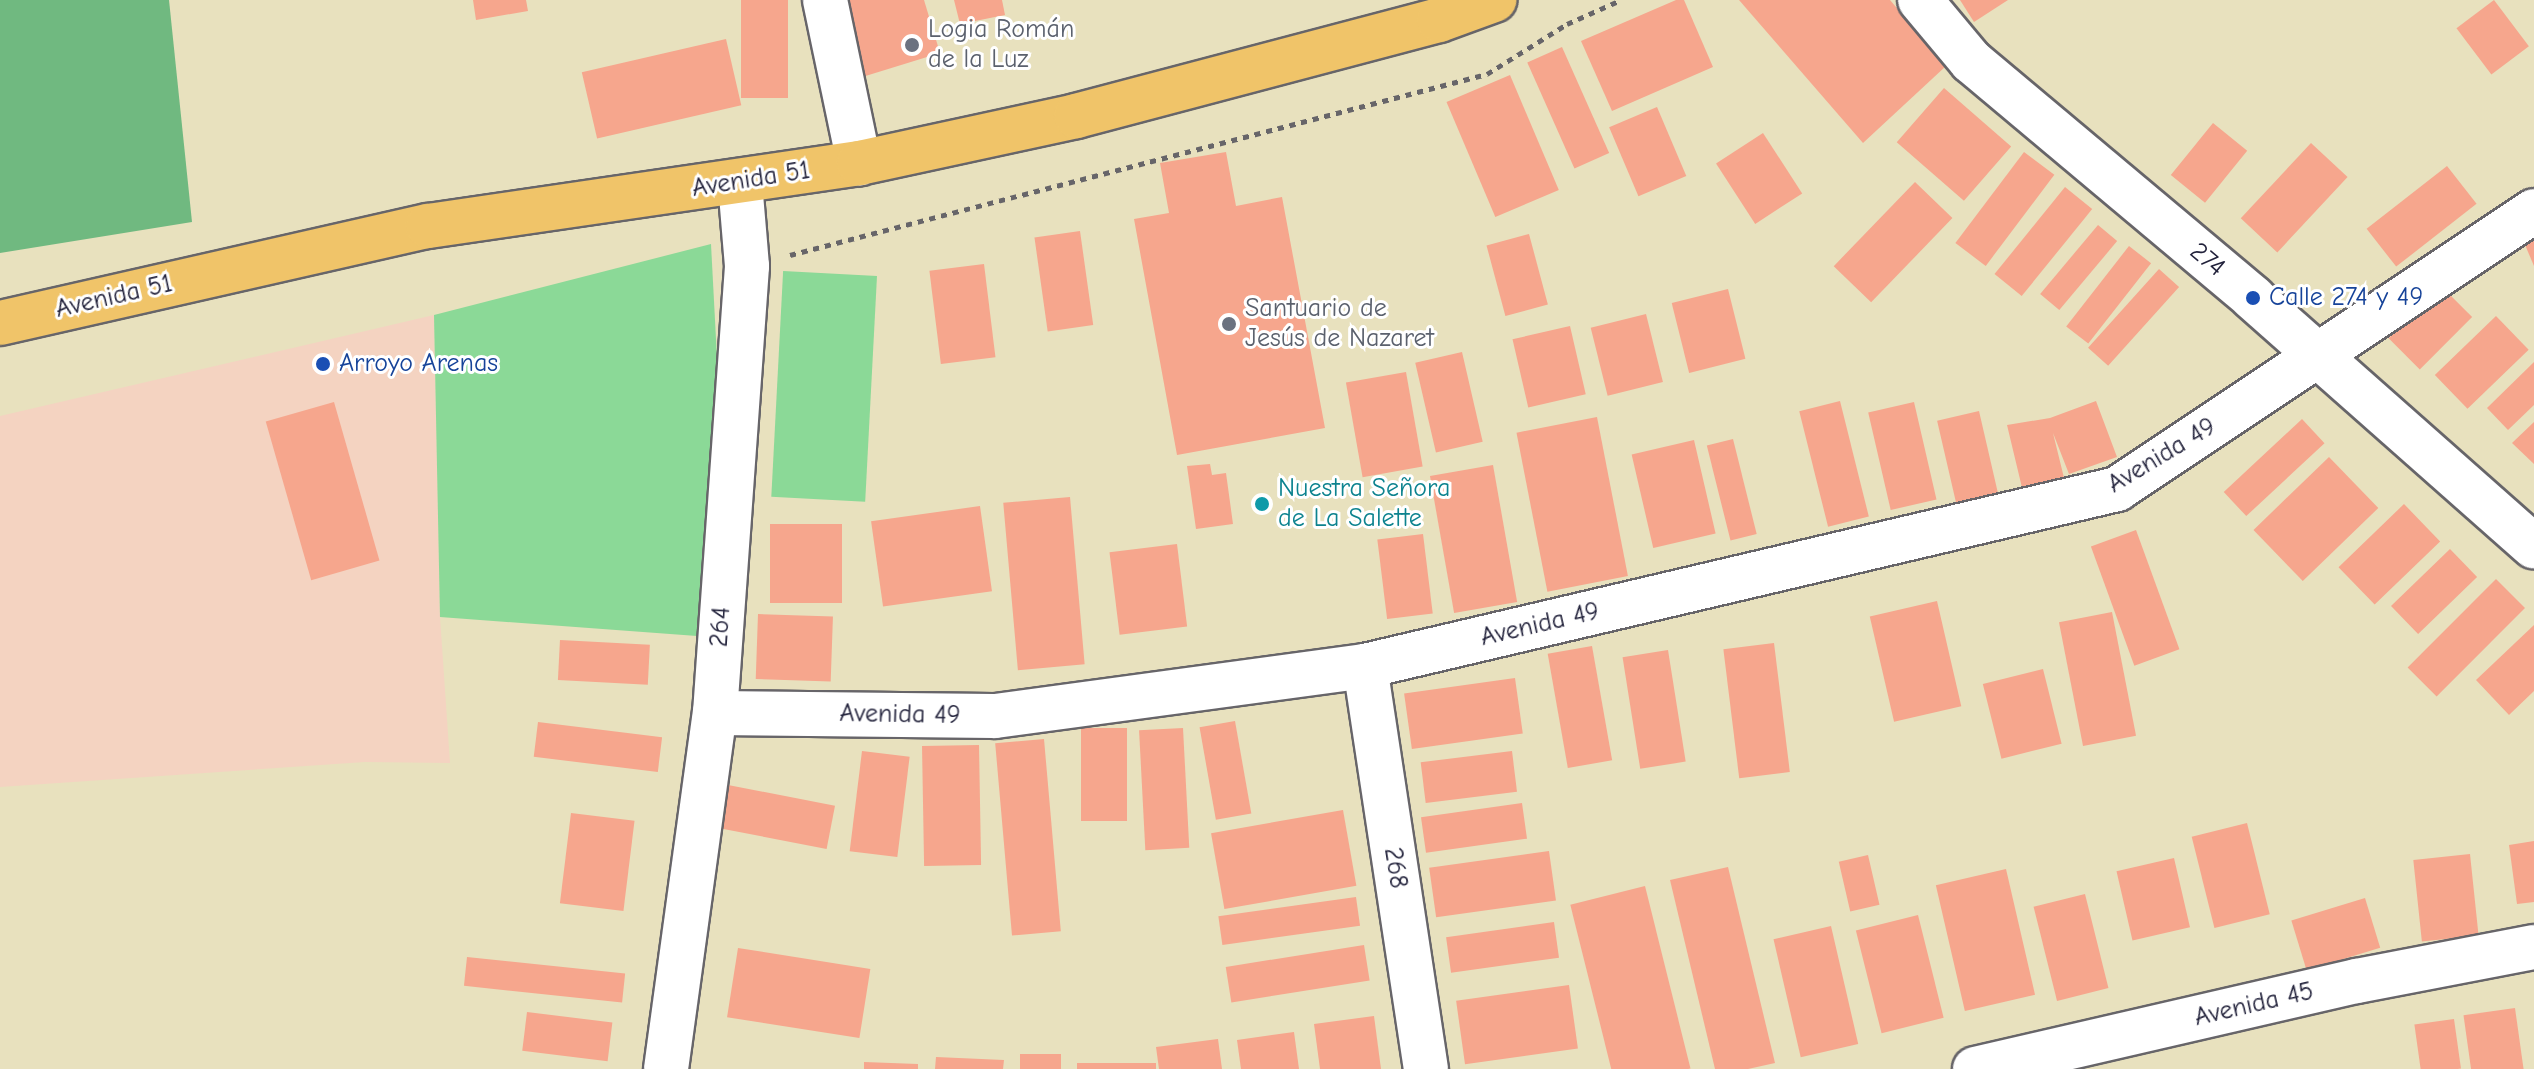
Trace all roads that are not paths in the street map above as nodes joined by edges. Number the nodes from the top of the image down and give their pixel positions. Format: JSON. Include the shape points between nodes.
{"nodes":[{"id":1,"x":825,"y":0,"type":"edge"},
{"id":2,"x":1494,"y":0,"type":"edge"},
{"id":3,"x":1920,"y":0,"type":"edge"},
{"id":4,"x":859,"y":163,"type":"junction"},
{"id":5,"x":740,"y":182,"type":"junction"},
{"id":6,"x":2534,"y":211,"type":"edge"},
{"id":7,"x":0,"y":323,"type":"edge"},
{"id":8,"x":2318,"y":359,"type":"junction"},
{"id":9,"x":2534,"y":547,"type":"edge"},
{"id":10,"x":1365,"y":666,"type":"junction"},
{"id":11,"x":715,"y":713,"type":"junction"},
{"id":12,"x":2534,"y":947,"type":"edge"},
{"id":13,"x":666,"y":1069,"type":"edge"},
{"id":14,"x":1426,"y":1069,"type":"edge"},
{"id":15,"x":1975,"y":1069,"type":"edge"}],
"edges":[{"from":1,"to":4,"type":"street"},
{"from":2,"to":4,"type":"main road","name":"Avenida 51","via":[[1439,20],[1076,116]]},
{"from":3,"to":8,"type":"street","name":"274","via":[[1971,61]]},
{"from":4,"to":5,"type":"main road","name":"Avenida 51"},
{"from":5,"to":7,"type":"main road","name":"Avenida 51","via":[[428,226]]},
{"from":5,"to":11,"type":"street","name":"264","via":[[747,266]]},
{"from":6,"to":8,"type":"street","name":"Avenida 49"},
{"from":8,"to":9,"type":"street","name":"274"},
{"from":8,"to":10,"type":"street","name":"Avenida 49","via":[[2117,489]]},
{"from":10,"to":11,"type":"street","name":"Avenida 49","via":[[995,716]]},
{"from":10,"to":14,"type":"street","name":"268"},
{"from":11,"to":13,"type":"street","name":"264"},
{"from":12,"to":15,"type":"street","name":"Avenida 45","via":[[2357,981]]}]}
